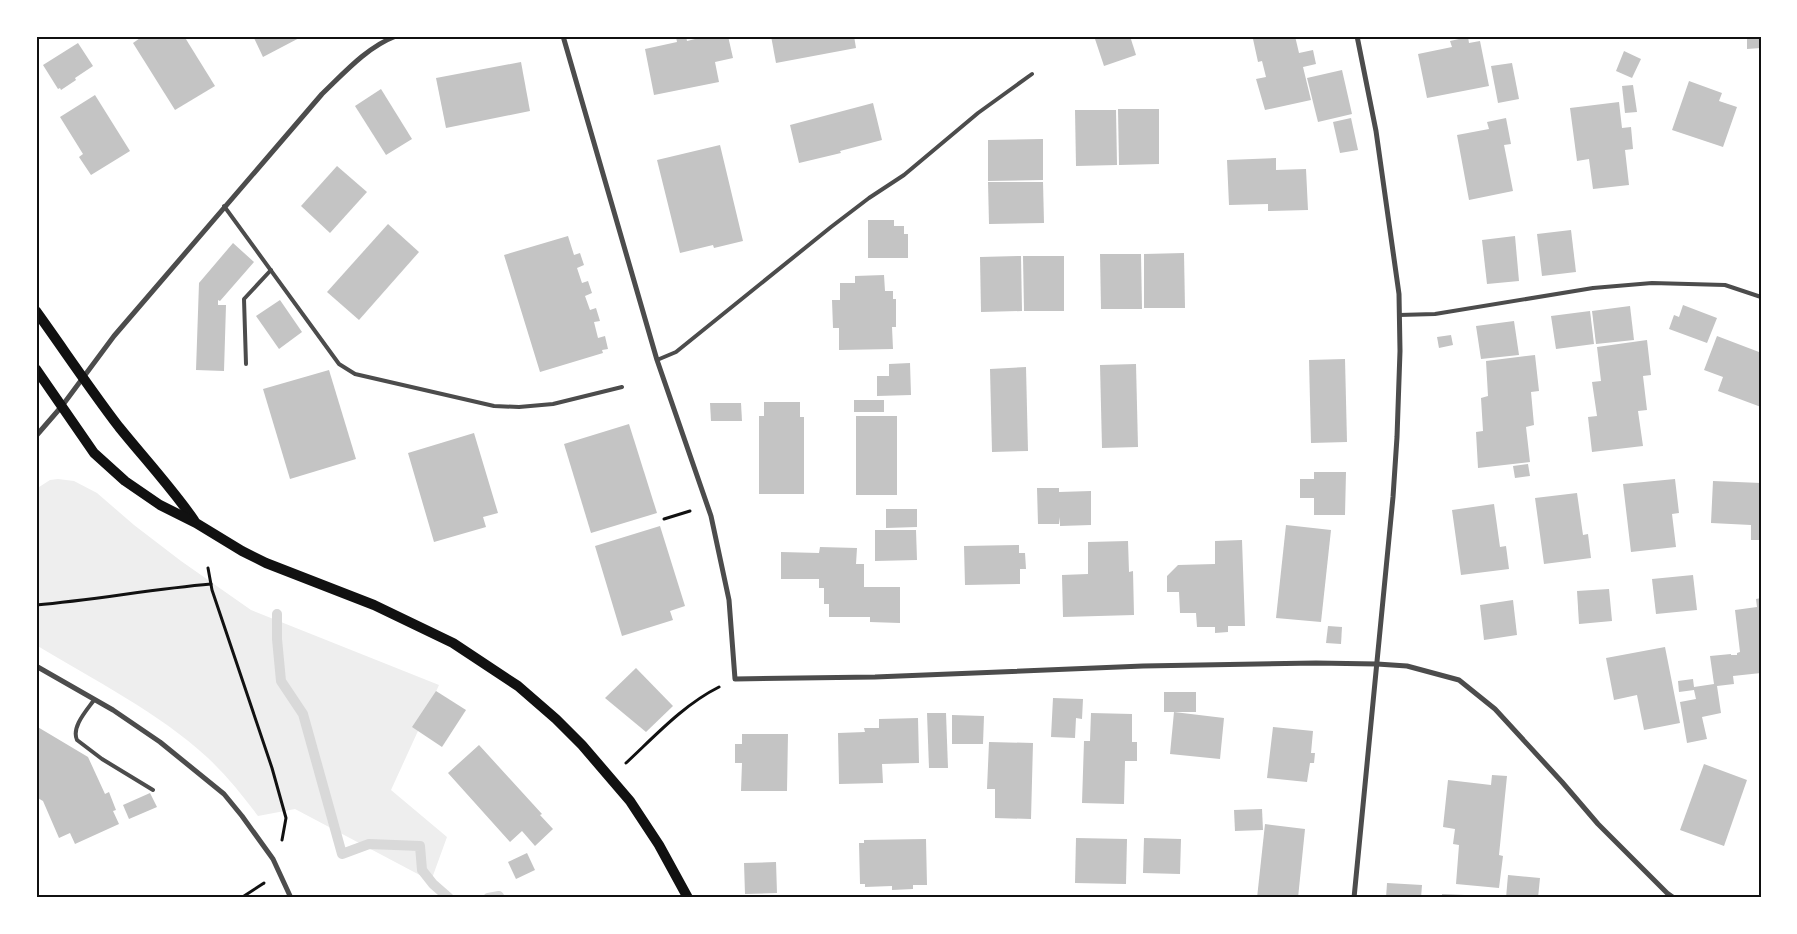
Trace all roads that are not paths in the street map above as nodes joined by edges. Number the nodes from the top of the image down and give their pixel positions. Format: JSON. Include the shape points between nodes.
{"nodes":[{"id":1,"x":396,"y":36,"type":"edge"},
{"id":2,"x":563,"y":36,"type":"edge"},
{"id":3,"x":1357,"y":36,"type":"edge"},
{"id":4,"x":384,"y":38,"type":"edge"},
{"id":5,"x":1032,"y":74,"type":"dead end"},
{"id":6,"x":224,"y":206,"type":"junction"},
{"id":7,"x":271,"y":270,"type":"junction"},
{"id":8,"x":1761,"y":298,"type":"edge"},
{"id":9,"x":36,"y":311,"type":"edge"},
{"id":10,"x":1399,"y":315,"type":"junction"},
{"id":11,"x":657,"y":360,"type":"junction"},
{"id":12,"x":246,"y":364,"type":"dead end"},
{"id":13,"x":36,"y":369,"type":"edge"},
{"id":14,"x":82,"y":379,"type":"junction"},
{"id":15,"x":622,"y":387,"type":"dead end"},
{"id":16,"x":62,"y":406,"type":"junction"},
{"id":17,"x":36,"y":436,"type":"edge"},
{"id":18,"x":196,"y":523,"type":"junction"},
{"id":19,"x":1377,"y":664,"type":"junction"},
{"id":20,"x":36,"y":666,"type":"edge"},
{"id":21,"x":94,"y":700,"type":"junction"},
{"id":22,"x":152,"y":790,"type":"dead end"},
{"id":23,"x":291,"y":898,"type":"edge"},
{"id":24,"x":688,"y":898,"type":"edge"},
{"id":25,"x":1354,"y":898,"type":"edge"},
{"id":26,"x":1674,"y":898,"type":"edge"}],
"edges":[{"from":1,"to":4,"type":"street"},
{"from":2,"to":11,"type":"street"},
{"from":3,"to":10,"type":"street","via":[[1376,131],[1399,294]]},
{"from":4,"to":6,"type":"street","via":[[322,94]]},
{"from":5,"to":11,"type":"lane","via":[[978,113],[904,175],[830,227],[676,352]]},
{"from":6,"to":7,"type":"lane"},
{"from":6,"to":14,"type":"street","via":[[114,336]]},
{"from":7,"to":12,"type":"lane","via":[[244,299]]},
{"from":7,"to":15,"type":"lane","via":[[339,364],[355,374],[494,406],[553,404]]},
{"from":8,"to":10,"type":"lane","via":[[1726,285],[1652,283],[1593,288],[1435,314]]},
{"from":9,"to":14,"type":"main road"},
{"from":10,"to":19,"type":"street","via":[[1397,437]]},
{"from":11,"to":19,"type":"street","via":[[708,505],[729,600],[735,679],[1162,666]]},
{"from":13,"to":16,"type":"main road"},
{"from":14,"to":16,"type":"street"},
{"from":14,"to":18,"type":"main road"},
{"from":16,"to":17,"type":"street"},
{"from":16,"to":18,"type":"main road","via":[[94,453],[125,481],[160,505]]},
{"from":18,"to":24,"type":"main road","via":[[266,563],[374,605],[461,647],[518,686],[556,719],[630,801]]},
{"from":19,"to":25,"type":"street"},
{"from":19,"to":26,"type":"street","via":[[1407,666],[1459,680],[1495,709],[1598,824]]},
{"from":20,"to":21,"type":"street"},
{"from":21,"to":22,"type":"lane","via":[[75,731],[76,740]]},
{"from":21,"to":23,"type":"street","via":[[160,742],[224,794],[272,859]]}]}
